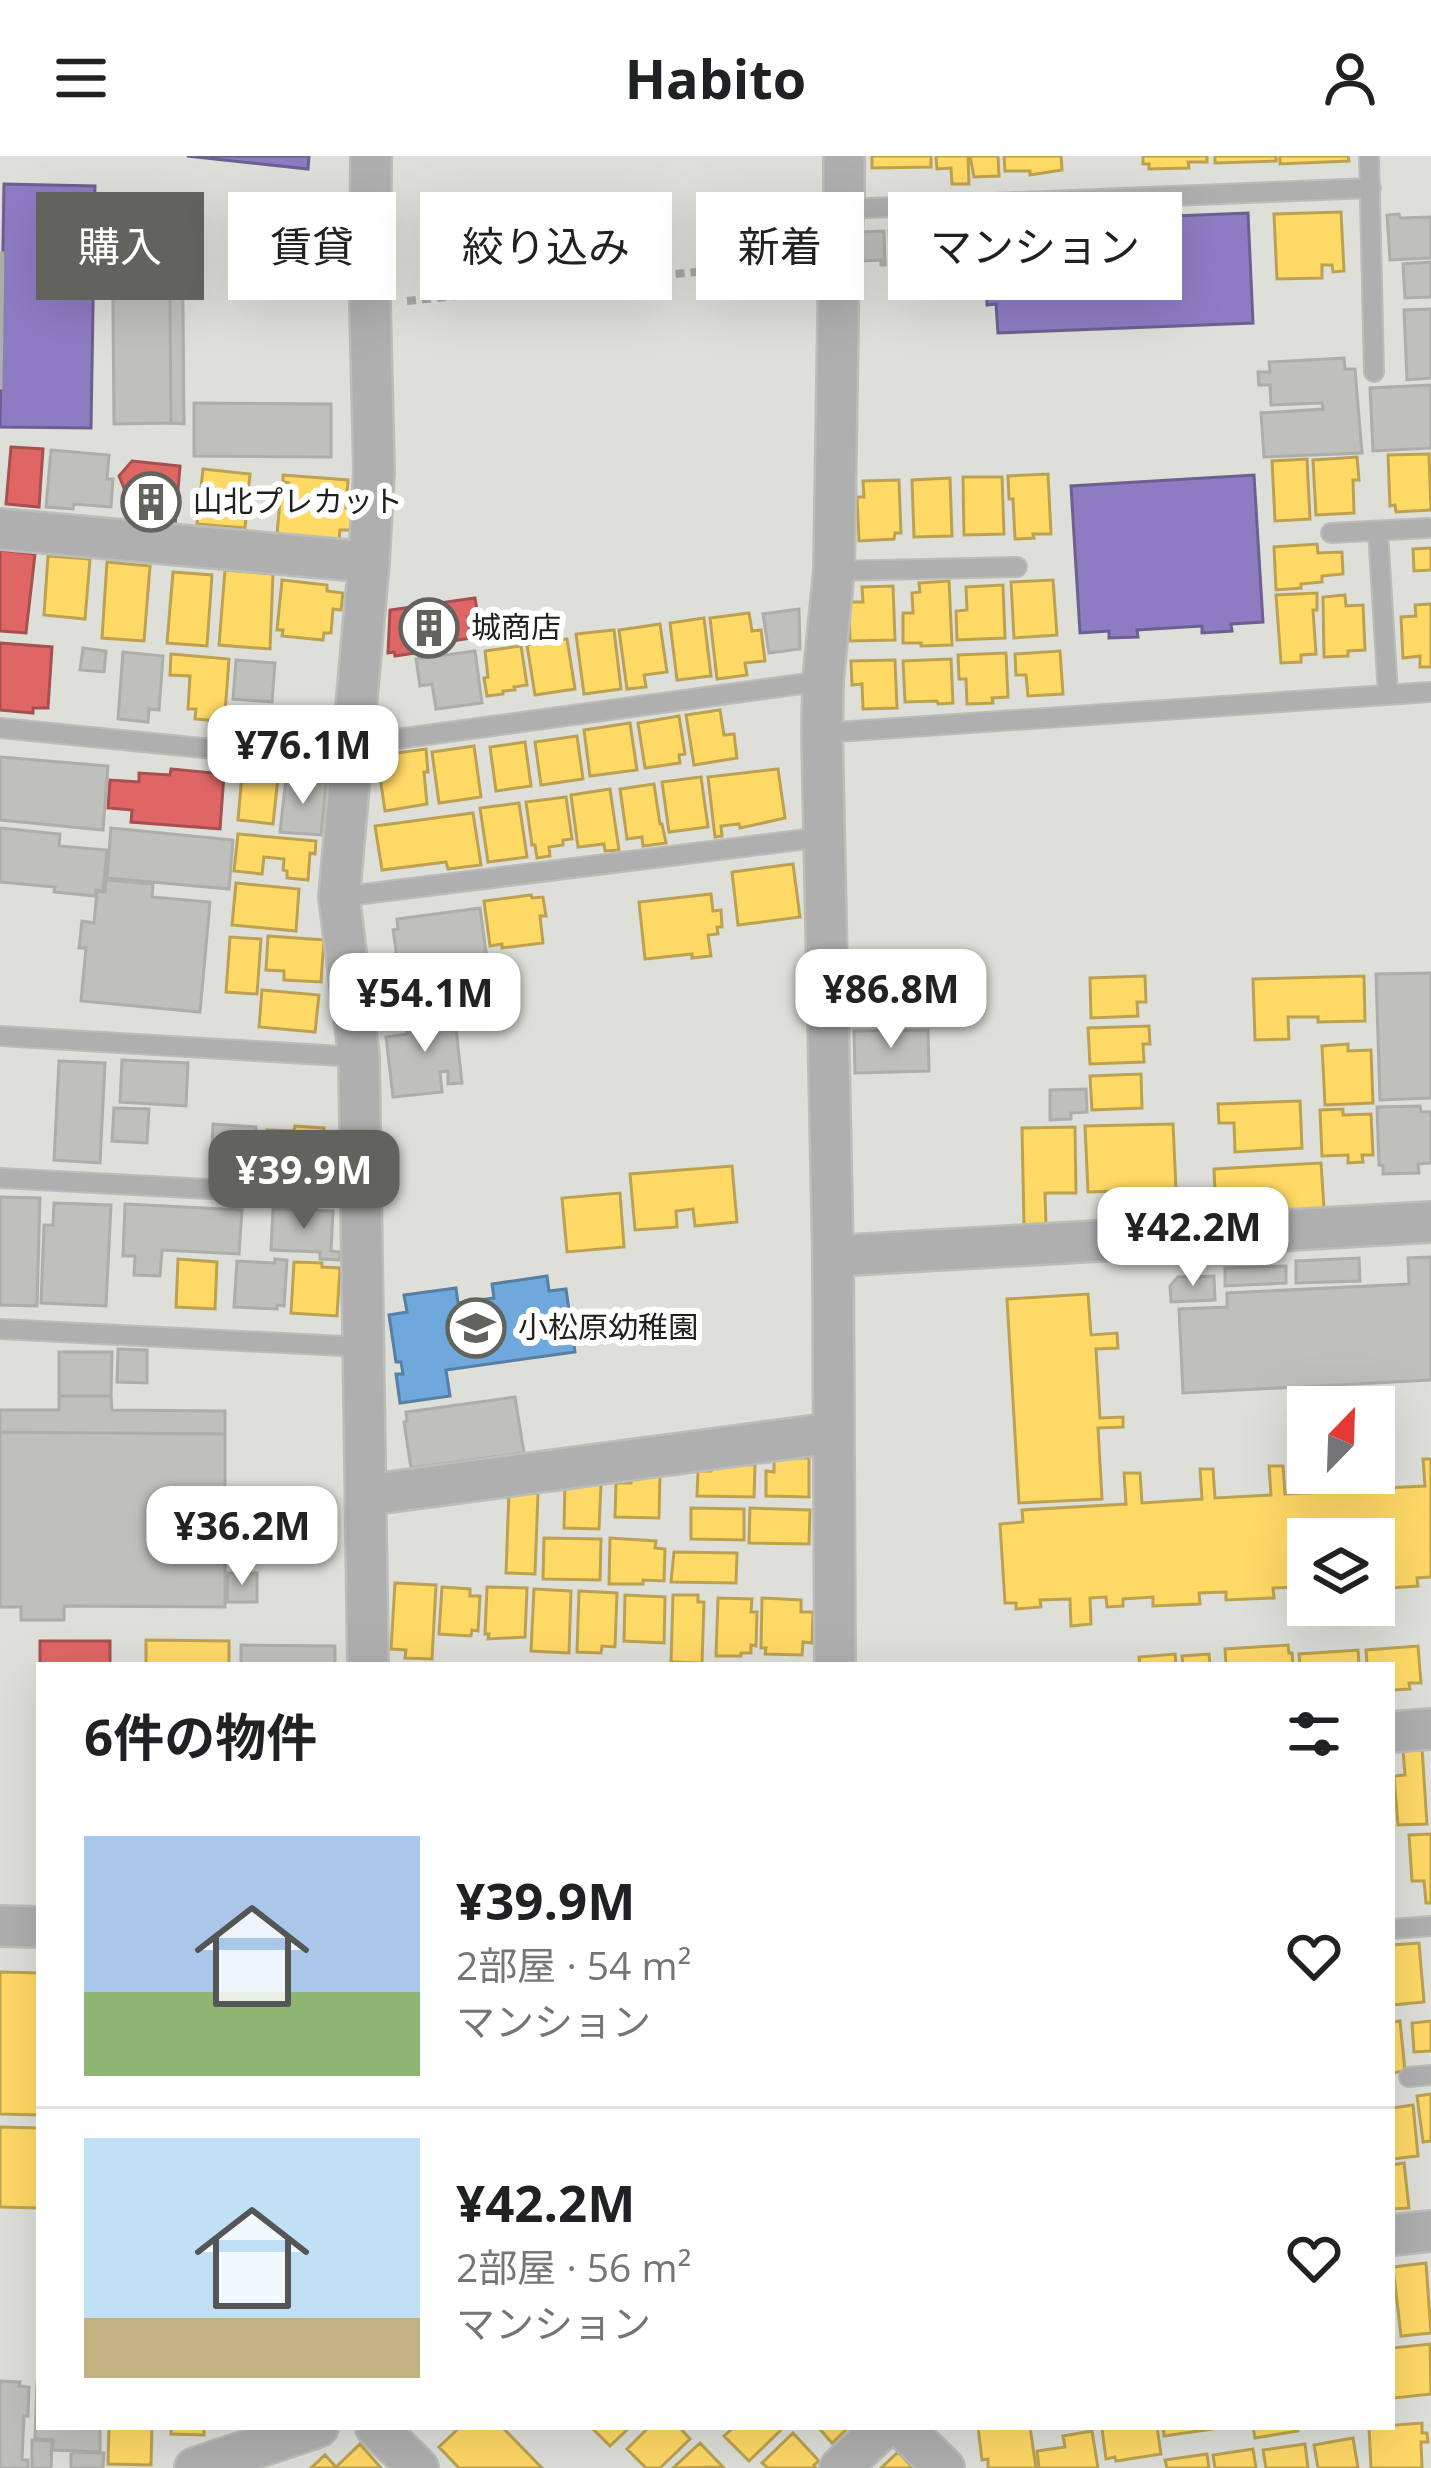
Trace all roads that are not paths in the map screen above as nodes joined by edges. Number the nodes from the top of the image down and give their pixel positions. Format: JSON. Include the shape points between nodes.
{"nodes":[{"id":1,"x":371,"y":156,"type":"edge"},
{"id":2,"x":844,"y":156,"type":"edge"},
{"id":3,"x":1369,"y":156,"type":"edge"},
{"id":4,"x":1371,"y":188,"type":"junction"},
{"id":5,"x":844,"y":192,"type":"edge"},
{"id":6,"x":864,"y":208,"type":"edge"},
{"id":7,"x":838,"y":300,"type":"edge"},
{"id":8,"x":1374,"y":372,"type":"dead end"},
{"id":9,"x":1428,"y":529,"type":"edge"},
{"id":10,"x":0,"y":530,"type":"edge"},
{"id":11,"x":1378,"y":531,"type":"junction"},
{"id":12,"x":1331,"y":533,"type":"dead end"},
{"id":13,"x":369,"y":562,"type":"junction"},
{"id":14,"x":1017,"y":567,"type":"dead end"},
{"id":15,"x":834,"y":571,"type":"junction"},
{"id":16,"x":824,"y":680,"type":"junction"},
{"id":17,"x":1431,"y":692,"type":"edge"},
{"id":18,"x":1388,"y":695,"type":"junction"},
{"id":19,"x":0,"y":728,"type":"edge"},
{"id":20,"x":822,"y":733,"type":"junction"},
{"id":21,"x":353,"y":746,"type":"junction"},
{"id":22,"x":823,"y":837,"type":"junction"},
{"id":23,"x":339,"y":897,"type":"junction"},
{"id":24,"x":0,"y":1036,"type":"edge"},
{"id":25,"x":359,"y":1057,"type":"junction"},
{"id":26,"x":0,"y":1178,"type":"edge"},
{"id":27,"x":362,"y":1197,"type":"junction"},
{"id":28,"x":1431,"y":1222,"type":"edge"},
{"id":29,"x":833,"y":1256,"type":"junction"},
{"id":30,"x":0,"y":1329,"type":"edge"},
{"id":31,"x":364,"y":1347,"type":"junction"},
{"id":32,"x":832,"y":1433,"type":"junction"},
{"id":33,"x":368,"y":1495,"type":"junction"},
{"id":34,"x":368,"y":1662,"type":"edge"},
{"id":35,"x":835,"y":1662,"type":"edge"},
{"id":36,"x":1431,"y":1729,"type":"edge"},
{"id":37,"x":1395,"y":1732,"type":"edge"},
{"id":38,"x":0,"y":1926,"type":"edge"},
{"id":39,"x":1431,"y":1926,"type":"edge"},
{"id":40,"x":36,"y":1927,"type":"edge"},
{"id":41,"x":1395,"y":1929,"type":"edge"},
{"id":42,"x":1431,"y":2074,"type":"edge"},
{"id":43,"x":1409,"y":2077,"type":"dead end"},
{"id":44,"x":1431,"y":2231,"type":"edge"},
{"id":45,"x":1395,"y":2235,"type":"edge"},
{"id":46,"x":309,"y":2430,"type":"edge"},
{"id":47,"x":379,"y":2430,"type":"edge"},
{"id":48,"x":881,"y":2430,"type":"edge"},
{"id":49,"x":905,"y":2430,"type":"edge"},
{"id":50,"x":195,"y":2468,"type":"edge"},
{"id":51,"x":418,"y":2468,"type":"edge"},
{"id":52,"x":840,"y":2468,"type":"edge"},
{"id":53,"x":944,"y":2468,"type":"edge"}],
"edges":[{"from":1,"to":13,"type":"street"},
{"from":2,"to":5,"type":"street"},
{"from":3,"to":4,"type":"lane"},
{"from":4,"to":6,"type":"lane"},
{"from":4,"to":8,"type":"lane"},
{"from":7,"to":15,"type":"street"},
{"from":9,"to":11,"type":"lane"},
{"from":10,"to":13,"type":"street"},
{"from":11,"to":12,"type":"lane"},
{"from":11,"to":18,"type":"lane"},
{"from":13,"to":21,"type":"street"},
{"from":14,"to":15,"type":"lane"},
{"from":15,"to":16,"type":"street"},
{"from":16,"to":20,"type":"street"},
{"from":16,"to":21,"type":"lane"},
{"from":17,"to":18,"type":"lane"},
{"from":18,"to":20,"type":"lane"},
{"from":19,"to":21,"type":"lane","via":[[335,761]]},
{"from":20,"to":22,"type":"street"},
{"from":21,"to":23,"type":"street"},
{"from":22,"to":23,"type":"lane"},
{"from":22,"to":29,"type":"street"},
{"from":23,"to":25,"type":"street"},
{"from":24,"to":25,"type":"lane"},
{"from":25,"to":27,"type":"street"},
{"from":26,"to":27,"type":"lane"},
{"from":27,"to":31,"type":"street"},
{"from":28,"to":29,"type":"street"},
{"from":29,"to":32,"type":"street"},
{"from":30,"to":31,"type":"lane"},
{"from":31,"to":33,"type":"street"},
{"from":32,"to":33,"type":"street"},
{"from":32,"to":35,"type":"street"},
{"from":33,"to":34,"type":"street"},
{"from":36,"to":37,"type":"street"},
{"from":38,"to":40,"type":"street"},
{"from":39,"to":41,"type":"lane"},
{"from":42,"to":43,"type":"lane"},
{"from":44,"to":45,"type":"street"},
{"from":46,"to":50,"type":"street"},
{"from":47,"to":51,"type":"street"},
{"from":48,"to":52,"type":"street"},
{"from":49,"to":53,"type":"street"}]}
